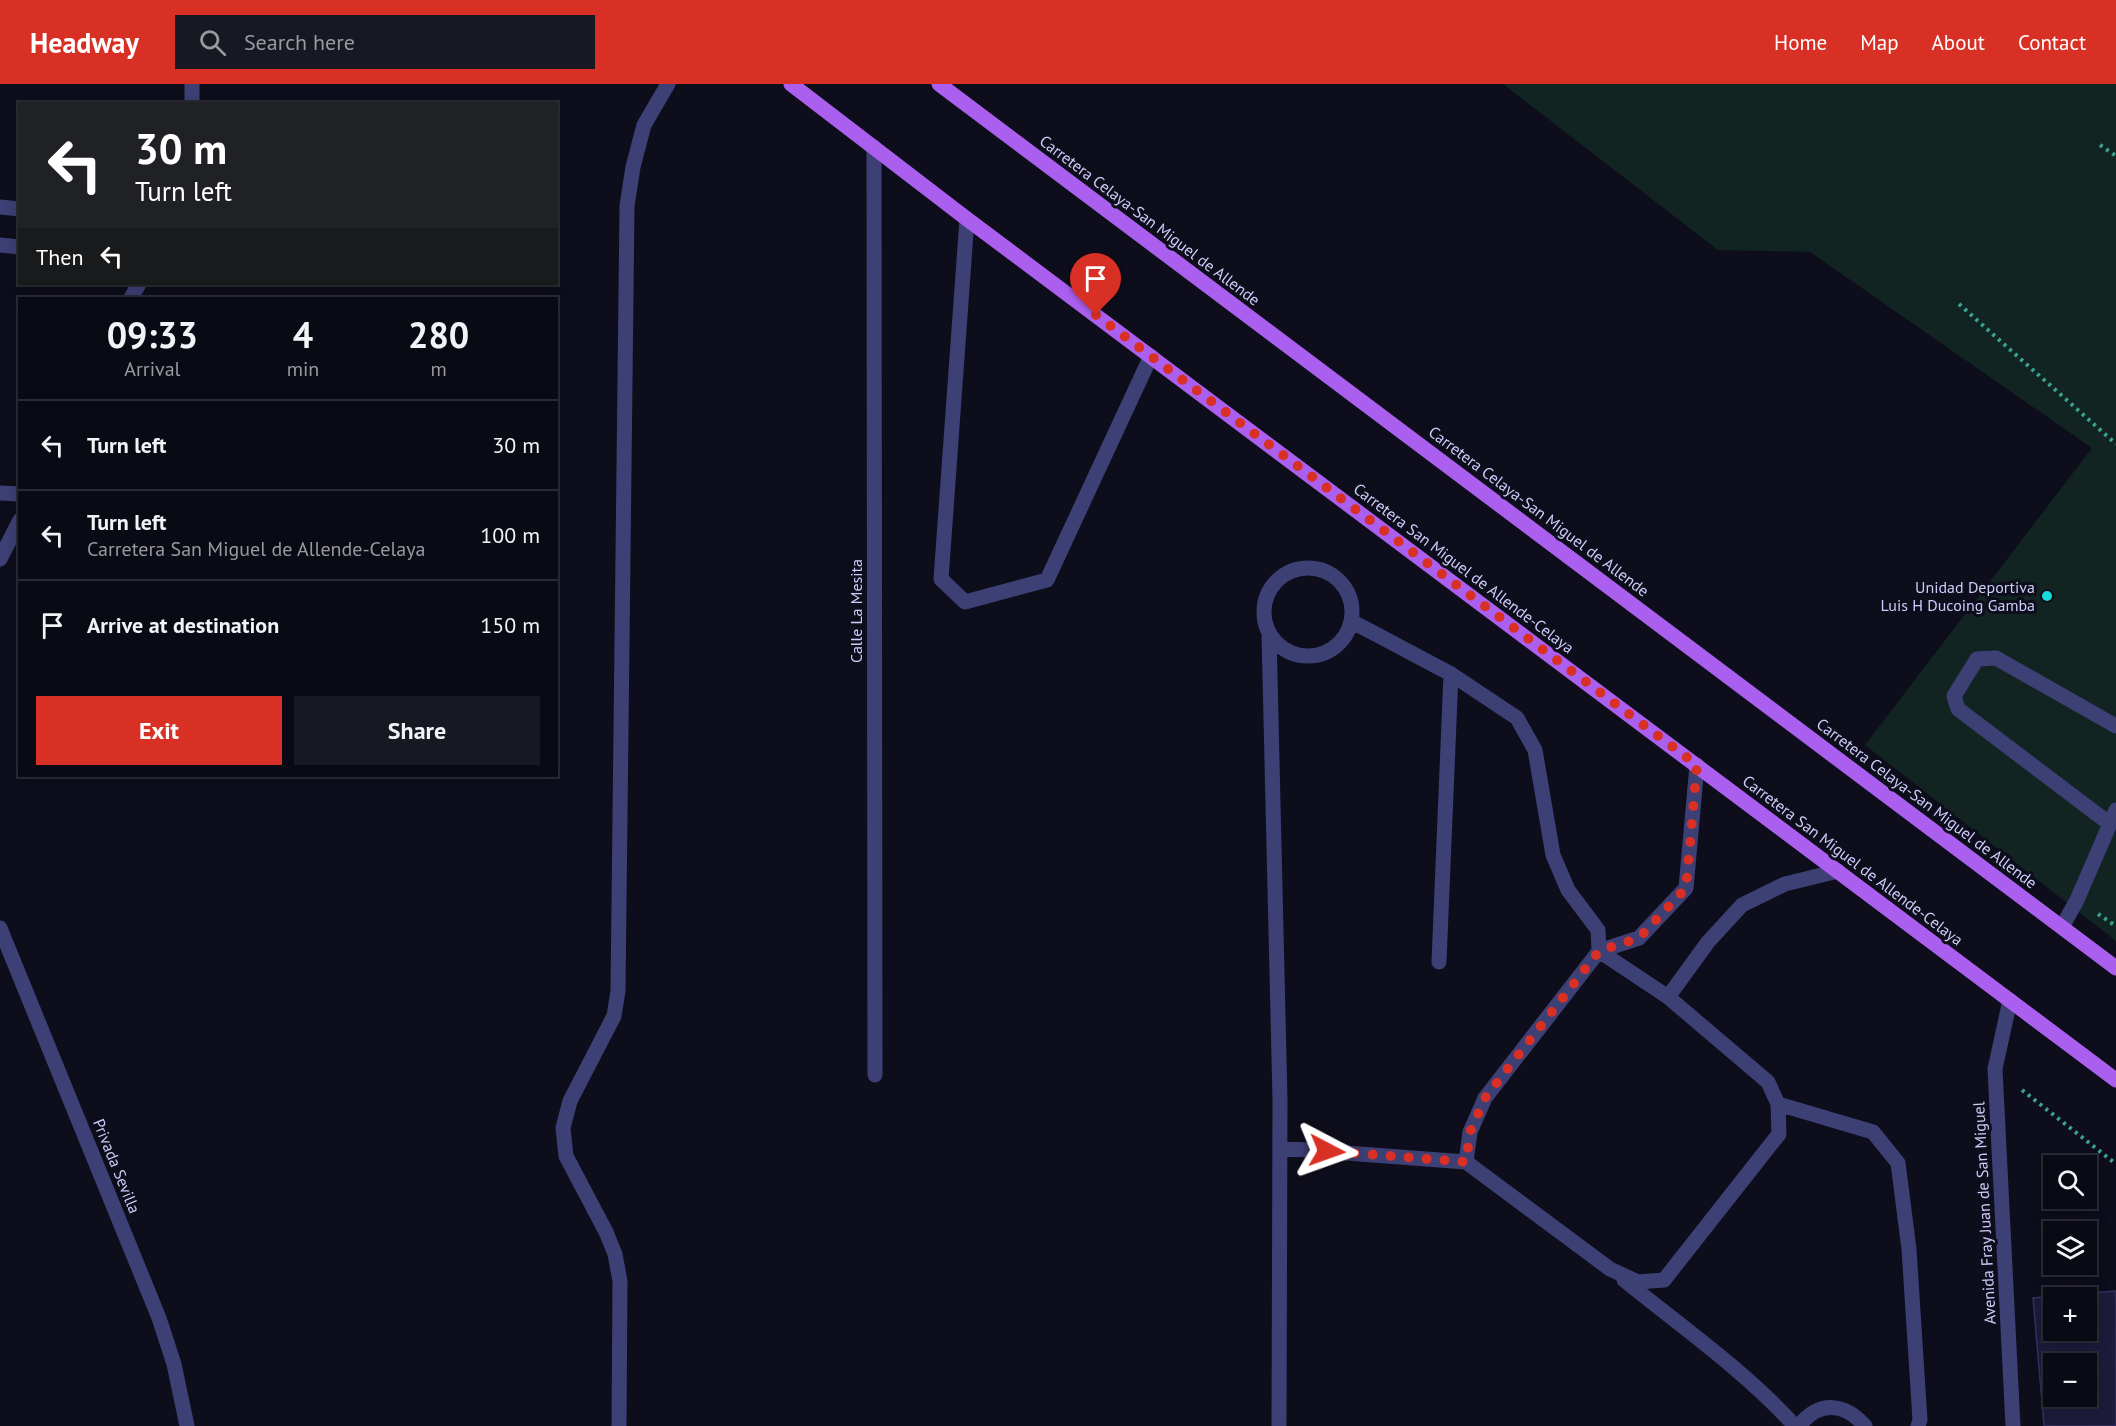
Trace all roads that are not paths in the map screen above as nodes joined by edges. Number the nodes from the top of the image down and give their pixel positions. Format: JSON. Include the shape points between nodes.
{"nodes":[{"id":1,"x":192,"y":84,"type":"edge"},
{"id":2,"x":668,"y":84,"type":"edge"},
{"id":3,"x":791,"y":84,"type":"edge"},
{"id":4,"x":939,"y":84,"type":"edge"},
{"id":5,"x":192,"y":102,"type":"edge"},
{"id":6,"x":874,"y":147,"type":"junction"},
{"id":7,"x":0,"y":207,"type":"edge"},
{"id":8,"x":18,"y":209,"type":"edge"},
{"id":9,"x":967,"y":219,"type":"junction"},
{"id":10,"x":0,"y":245,"type":"edge"},
{"id":11,"x":18,"y":247,"type":"edge"},
{"id":12,"x":1151,"y":356,"type":"junction"},
{"id":13,"x":0,"y":494,"type":"edge"},
{"id":14,"x":18,"y":494,"type":"edge"},
{"id":15,"x":18,"y":524,"type":"edge"},
{"id":16,"x":0,"y":559,"type":"edge"},
{"id":17,"x":1351,"y":621,"type":"junction"},
{"id":18,"x":1269,"y":634,"type":"junction"},
{"id":19,"x":1451,"y":674,"type":"junction"},
{"id":20,"x":2116,"y":726,"type":"edge"},
{"id":21,"x":1697,"y":765,"type":"junction"},
{"id":22,"x":2113,"y":817,"type":"edge"},
{"id":23,"x":1838,"y":872,"type":"junction"},
{"id":24,"x":2062,"y":927,"type":"junction"},
{"id":25,"x":0,"y":928,"type":"edge"},
{"id":26,"x":1599,"y":951,"type":"junction"},
{"id":27,"x":1439,"y":962,"type":"dead end"},
{"id":28,"x":2116,"y":968,"type":"edge"},
{"id":29,"x":1668,"y":998,"type":"junction"},
{"id":30,"x":2010,"y":1000,"type":"junction"},
{"id":31,"x":875,"y":1075,"type":"dead end"},
{"id":32,"x":2116,"y":1080,"type":"edge"},
{"id":33,"x":1778,"y":1104,"type":"junction"},
{"id":34,"x":1280,"y":1148,"type":"junction"},
{"id":35,"x":1466,"y":1162,"type":"junction"},
{"id":36,"x":1610,"y":1269,"type":"junction"},
{"id":37,"x":186,"y":1425,"type":"edge"},
{"id":38,"x":619,"y":1426,"type":"edge"},
{"id":39,"x":1279,"y":1426,"type":"edge"},
{"id":40,"x":1797,"y":1426,"type":"edge"},
{"id":41,"x":1865,"y":1426,"type":"edge"},
{"id":42,"x":1918,"y":1426,"type":"edge"},
{"id":43,"x":2013,"y":1426,"type":"edge"}],
"edges":[{"from":1,"to":5,"type":"street"},
{"from":2,"to":38,"type":"street","via":[[645,125],[627,206],[618,992],[614,1016],[570,1101],[563,1128],[566,1156],[615,1254],[620,1281]]},
{"from":3,"to":6,"type":"main road","name":"Carretera San Miguel de Allende-Celaya"},
{"from":4,"to":24,"type":"main road","name":"Carretera Celaya-San Miguel de Allende"},
{"from":6,"to":9,"type":"main road","name":"Carretera San Miguel de Allende-Celaya"},
{"from":6,"to":31,"type":"street","name":"Calle La Mesita"},
{"from":7,"to":8,"type":"street"},
{"from":9,"to":12,"type":"main road","name":"Carretera San Miguel de Allende-Celaya"},
{"from":9,"to":12,"type":"street","via":[[941,579],[965,602],[1047,580]]},
{"from":10,"to":11,"type":"street"},
{"from":12,"to":21,"type":"main road","name":"Carretera San Miguel de Allende-Celaya"},
{"from":13,"to":14,"type":"street"},
{"from":15,"to":16,"type":"street"},
{"from":17,"to":18,"type":"street","via":[[1336,647],[1322,655],[1292,654]]},
{"from":17,"to":18,"type":"street","via":[[1352,606],[1337,579],[1323,571],[1293,570],[1270,589],[1264,604]]},
{"from":17,"to":19,"type":"street"},
{"from":18,"to":34,"type":"street"},
{"from":19,"to":26,"type":"street","via":[[1517,718],[1535,750],[1553,855],[1568,890],[1598,930]]},
{"from":19,"to":27,"type":"street"},
{"from":20,"to":22,"type":"street","via":[[1996,658],[1977,659],[1954,696],[1958,709]]},
{"from":21,"to":23,"type":"main road","name":"Carretera San Miguel de Allende-Celaya"},
{"from":21,"to":26,"type":"street","via":[[1686,888],[1639,938]]},
{"from":22,"to":24,"type":"street"},
{"from":23,"to":29,"type":"street","via":[[1785,884],[1742,905],[1708,942]]},
{"from":23,"to":30,"type":"main road","name":"Carretera San Miguel de Allende-Celaya"},
{"from":24,"to":28,"type":"main road","name":"Carretera Celaya-San Miguel de Allende"},
{"from":25,"to":37,"type":"street","name":"Privada Sevilla","via":[[159,1318],[174,1364]]},
{"from":26,"to":29,"type":"street"},
{"from":26,"to":35,"type":"street","via":[[1485,1098],[1470,1132]]},
{"from":29,"to":33,"type":"street","via":[[1768,1082]]},
{"from":30,"to":32,"type":"main road","name":"Carretera San Miguel de Allende-Celaya"},
{"from":30,"to":43,"type":"street","name":"Avenida Fray Juan de San Miguel","via":[[1995,1069]]},
{"from":33,"to":36,"type":"street","via":[[1779,1134],[1664,1280],[1638,1282]]},
{"from":33,"to":42,"type":"street","via":[[1874,1132],[1898,1163],[1909,1249]]},
{"from":34,"to":35,"type":"street"},
{"from":34,"to":39,"type":"street"},
{"from":35,"to":36,"type":"street"},
{"from":36,"to":40,"type":"street","via":[[1737,1370]]},
{"from":40,"to":41,"type":"street","via":[[1818,1410],[1831,1407],[1845,1409]]}]}
